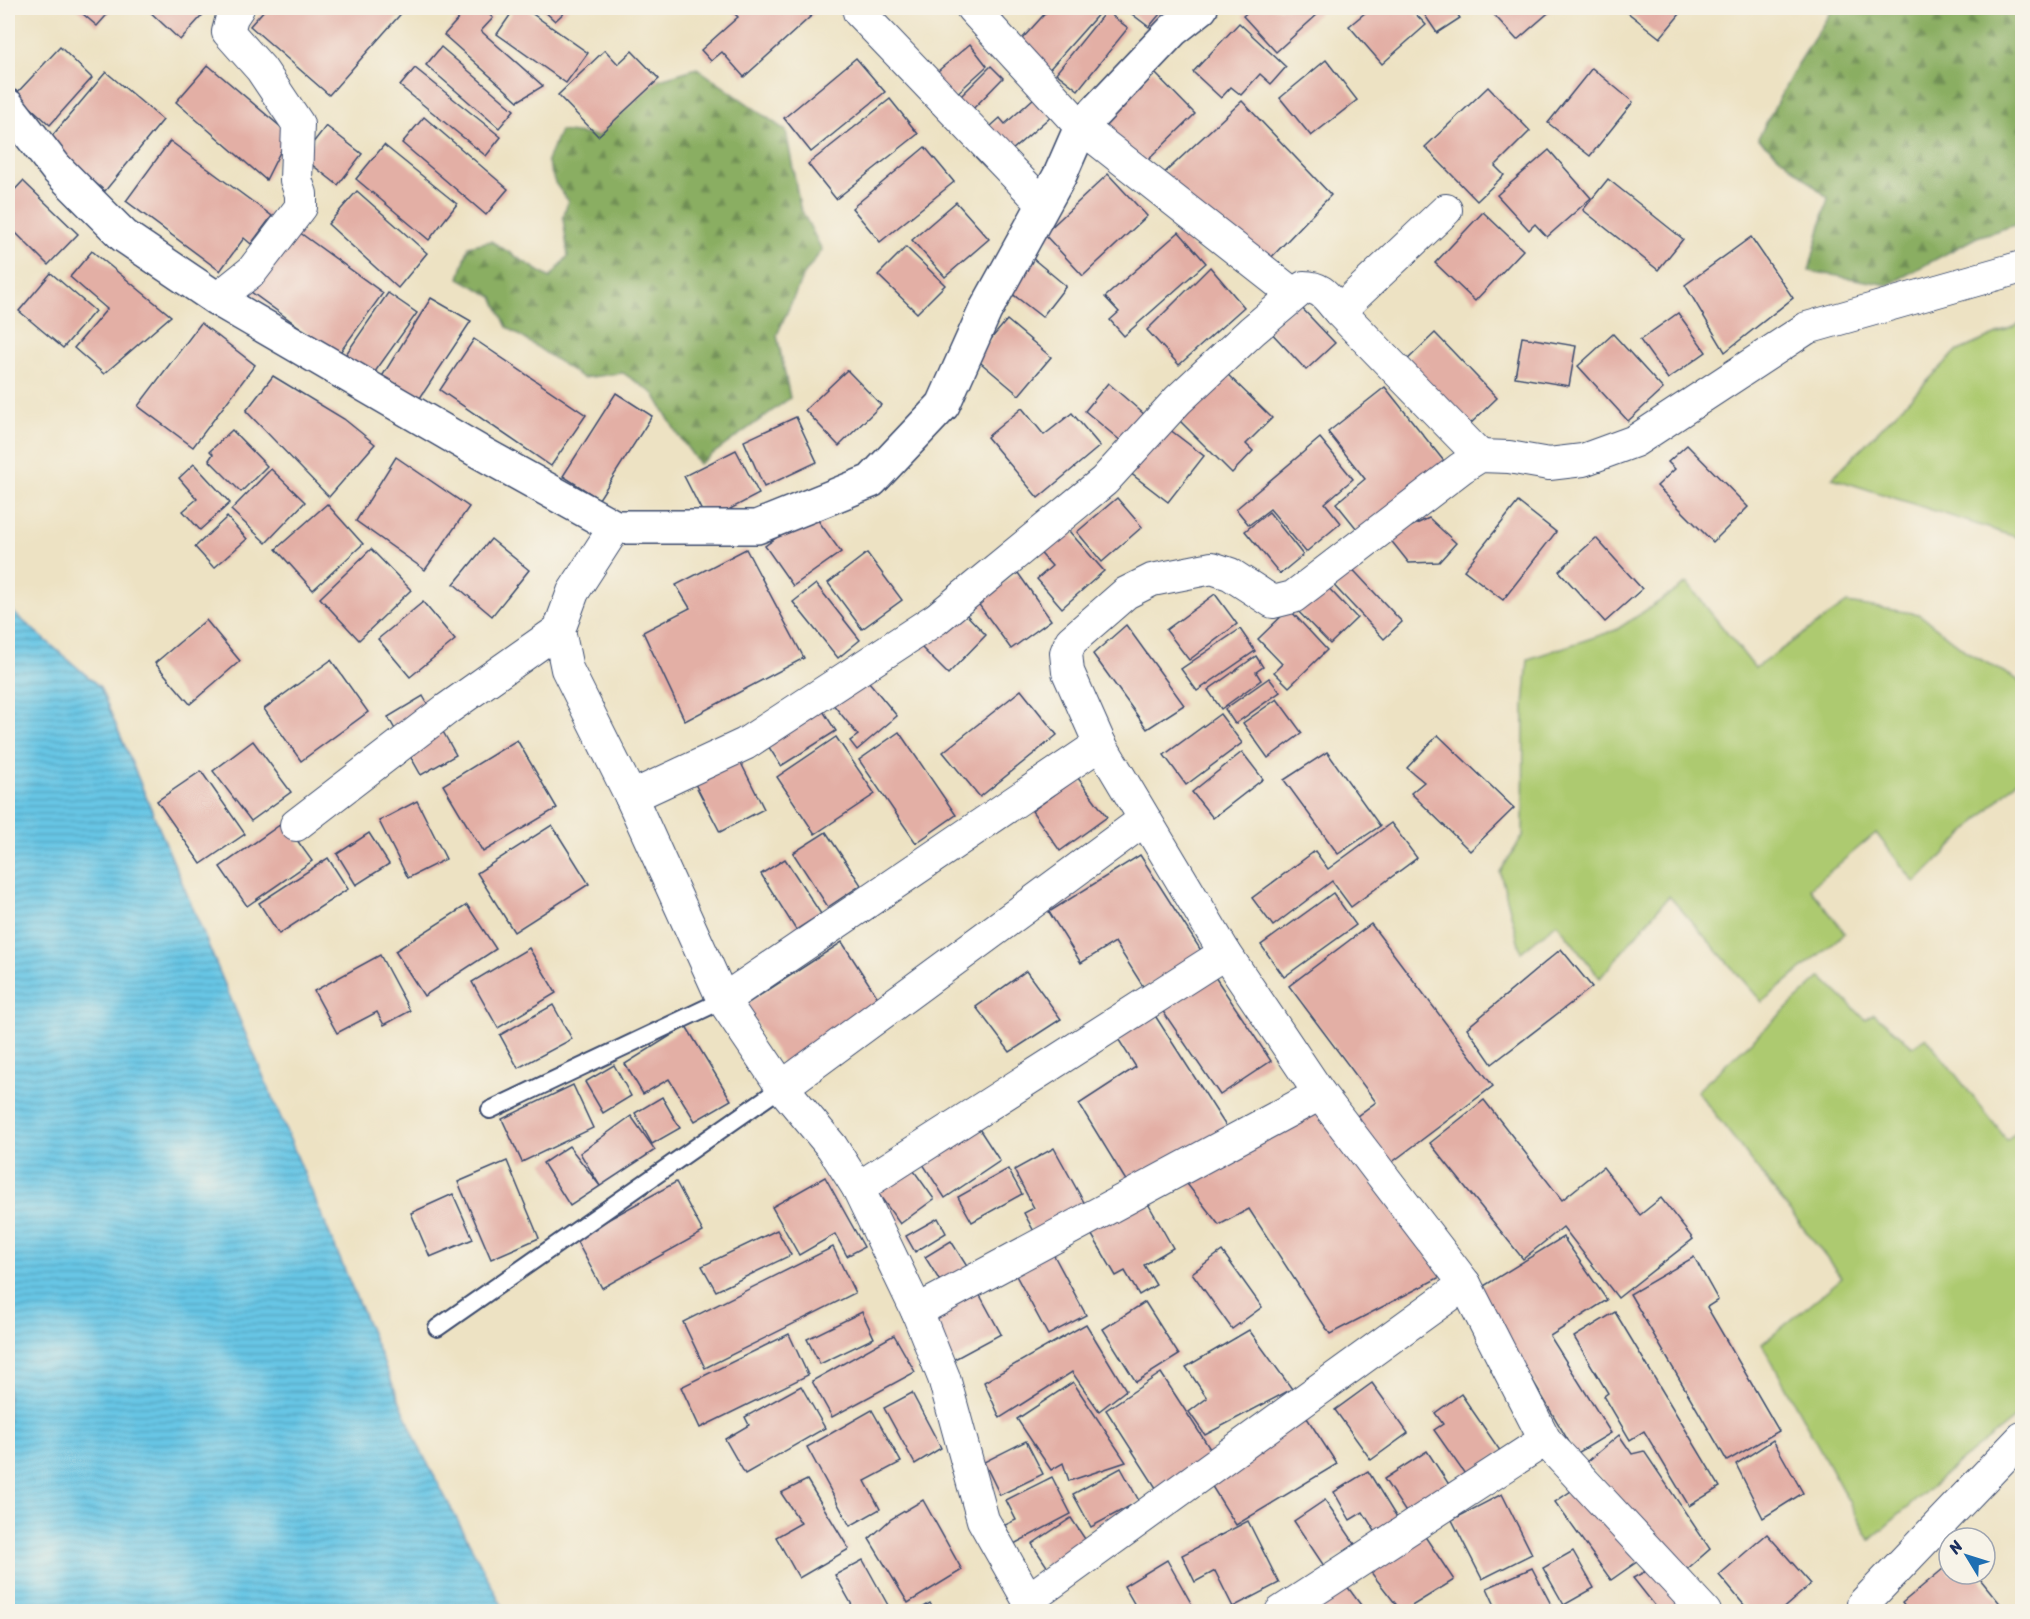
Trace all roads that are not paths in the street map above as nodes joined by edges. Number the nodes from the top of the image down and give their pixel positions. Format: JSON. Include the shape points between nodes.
{"nodes":[{"id":1,"x":238,"y":8,"type":"edge"},
{"id":2,"x":972,"y":8,"type":"edge"},
{"id":3,"x":1201,"y":8,"type":"edge"},
{"id":4,"x":859,"y":12,"type":"dead end"},
{"id":5,"x":8,"y":106,"type":"edge"},
{"id":6,"x":1081,"y":127,"type":"junction"},
{"id":7,"x":1043,"y":204,"type":"junction"},
{"id":8,"x":1446,"y":210,"type":"dead end"},
{"id":9,"x":2022,"y":267,"type":"edge"},
{"id":10,"x":1293,"y":294,"type":"junction"},
{"id":11,"x":217,"y":299,"type":"junction"},
{"id":12,"x":1339,"y":311,"type":"junction"},
{"id":13,"x":1480,"y":456,"type":"junction"},
{"id":14,"x":615,"y":527,"type":"junction"},
{"id":15,"x":559,"y":630,"type":"junction"},
{"id":16,"x":1100,"y":744,"type":"junction"},
{"id":17,"x":631,"y":797,"type":"junction"},
{"id":18,"x":1144,"y":820,"type":"junction"},
{"id":19,"x":296,"y":825,"type":"dead end"},
{"id":20,"x":1225,"y":953,"type":"junction"},
{"id":21,"x":723,"y":1000,"type":"junction"},
{"id":22,"x":782,"y":1087,"type":"junction"},
{"id":23,"x":1320,"y":1094,"type":"junction"},
{"id":24,"x":490,"y":1110,"type":"dead end"},
{"id":25,"x":858,"y":1188,"type":"junction"},
{"id":26,"x":1465,"y":1284,"type":"junction"},
{"id":27,"x":917,"y":1311,"type":"junction"},
{"id":28,"x":437,"y":1328,"type":"dead end"},
{"id":29,"x":2022,"y":1438,"type":"edge"},
{"id":30,"x":1545,"y":1440,"type":"junction"},
{"id":31,"x":1031,"y":1606,"type":"edge"},
{"id":32,"x":1862,"y":1609,"type":"edge"},
{"id":33,"x":1281,"y":1611,"type":"edge"},
{"id":34,"x":1705,"y":1611,"type":"edge"}],
"edges":[{"from":1,"to":11,"type":"street","via":[[228,32],[261,69],[298,124],[296,180],[301,207],[252,271]]},
{"from":2,"to":6,"type":"street"},
{"from":3,"to":6,"type":"street","via":[[1173,30]]},
{"from":4,"to":7,"type":"street"},
{"from":5,"to":11,"type":"street","via":[[56,168],[124,236]]},
{"from":6,"to":7,"type":"street"},
{"from":6,"to":10,"type":"street"},
{"from":7,"to":14,"type":"street","via":[[985,311],[943,405],[871,481],[757,527]]},
{"from":8,"to":12,"type":"street"},
{"from":9,"to":13,"type":"street","via":[[1807,328],[1635,441],[1583,460],[1549,464]]},
{"from":10,"to":12,"type":"street","via":[[1304,287],[1314,287]]},
{"from":10,"to":17,"type":"street","via":[[1178,400],[1104,481],[936,618],[745,744]]},
{"from":11,"to":14,"type":"street"},
{"from":12,"to":13,"type":"street"},
{"from":13,"to":16,"type":"street","via":[[1293,597],[1273,602],[1230,574],[1212,568],[1152,580],[1126,593],[1071,641],[1066,653],[1068,672]]},
{"from":14,"to":15,"type":"street","via":[[573,592]]},
{"from":15,"to":17,"type":"street","via":[[567,669]]},
{"from":15,"to":19,"type":"street","via":[[447,709]]},
{"from":16,"to":18,"type":"street"},
{"from":16,"to":21,"type":"street"},
{"from":17,"to":21,"type":"street"},
{"from":18,"to":20,"type":"street"},
{"from":18,"to":22,"type":"street"},
{"from":20,"to":23,"type":"street"},
{"from":20,"to":25,"type":"street"},
{"from":21,"to":22,"type":"street"},
{"from":21,"to":24,"type":"lane"},
{"from":22,"to":25,"type":"street","via":[[832,1147]]},
{"from":22,"to":28,"type":"lane"},
{"from":23,"to":26,"type":"street"},
{"from":23,"to":27,"type":"street"},
{"from":25,"to":27,"type":"street"},
{"from":26,"to":30,"type":"street"},
{"from":26,"to":31,"type":"street"},
{"from":27,"to":31,"type":"street","via":[[944,1378],[983,1520]]},
{"from":29,"to":32,"type":"street"},
{"from":30,"to":33,"type":"street"},
{"from":30,"to":34,"type":"street"}]}
